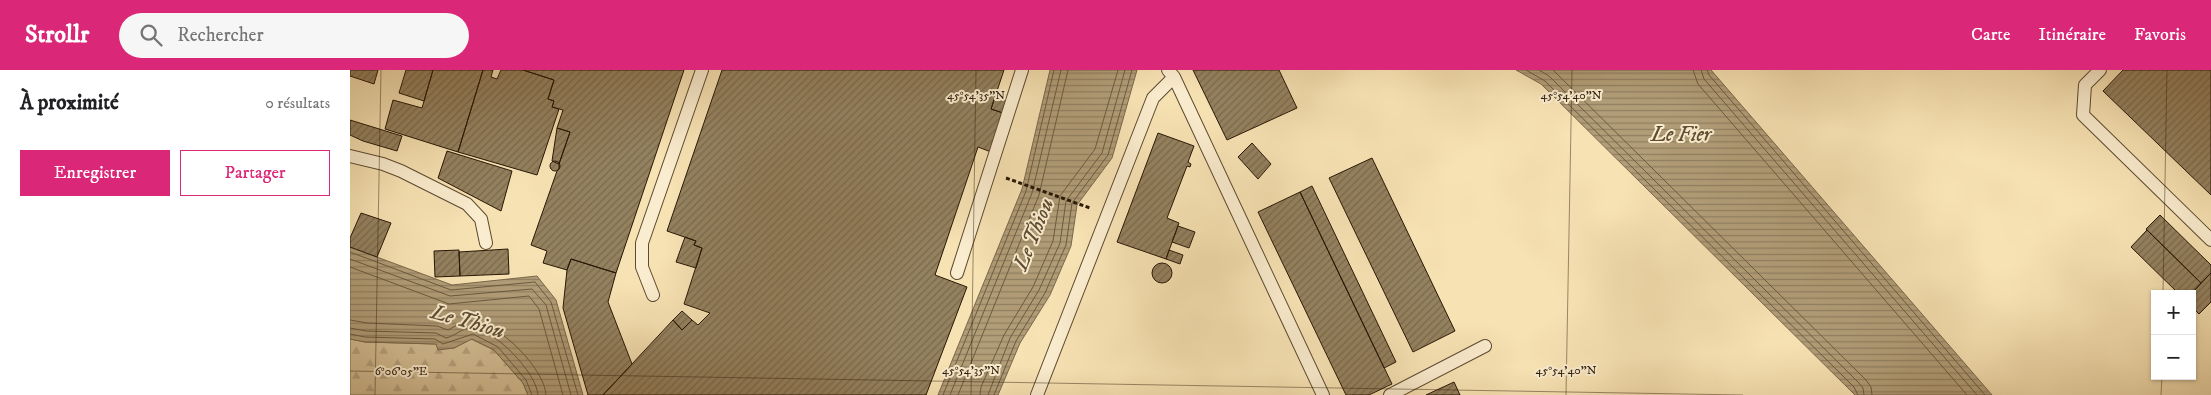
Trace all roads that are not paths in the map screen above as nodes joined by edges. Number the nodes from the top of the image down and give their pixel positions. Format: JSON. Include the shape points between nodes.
{"nodes":[{"id":1,"x":702,"y":70,"type":"edge"},
{"id":2,"x":1022,"y":70,"type":"edge"},
{"id":3,"x":2100,"y":70,"type":"edge"},
{"id":4,"x":1171,"y":74,"type":"edge"},
{"id":5,"x":350,"y":156,"type":"edge"},
{"id":6,"x":2211,"y":240,"type":"edge"},
{"id":7,"x":486,"y":243,"type":"dead end"},
{"id":8,"x":957,"y":273,"type":"dead end"},
{"id":9,"x":653,"y":295,"type":"dead end"},
{"id":10,"x":1485,"y":346,"type":"dead end"},
{"id":11,"x":1037,"y":395,"type":"edge"},
{"id":12,"x":1323,"y":395,"type":"edge"},
{"id":13,"x":1390,"y":395,"type":"edge"}],
"edges":[{"from":1,"to":9,"type":"lane","via":[[642,243],[642,267]]},
{"from":2,"to":8,"type":"lane"},
{"from":3,"to":6,"type":"lane","via":[[2085,85],[2083,115]]},
{"from":4,"to":11,"type":"lane","via":[[1153,98]]},
{"from":4,"to":12,"type":"lane"},
{"from":5,"to":7,"type":"lane","via":[[401,171],[466,204],[481,219]]},
{"from":10,"to":13,"type":"lane"}]}
